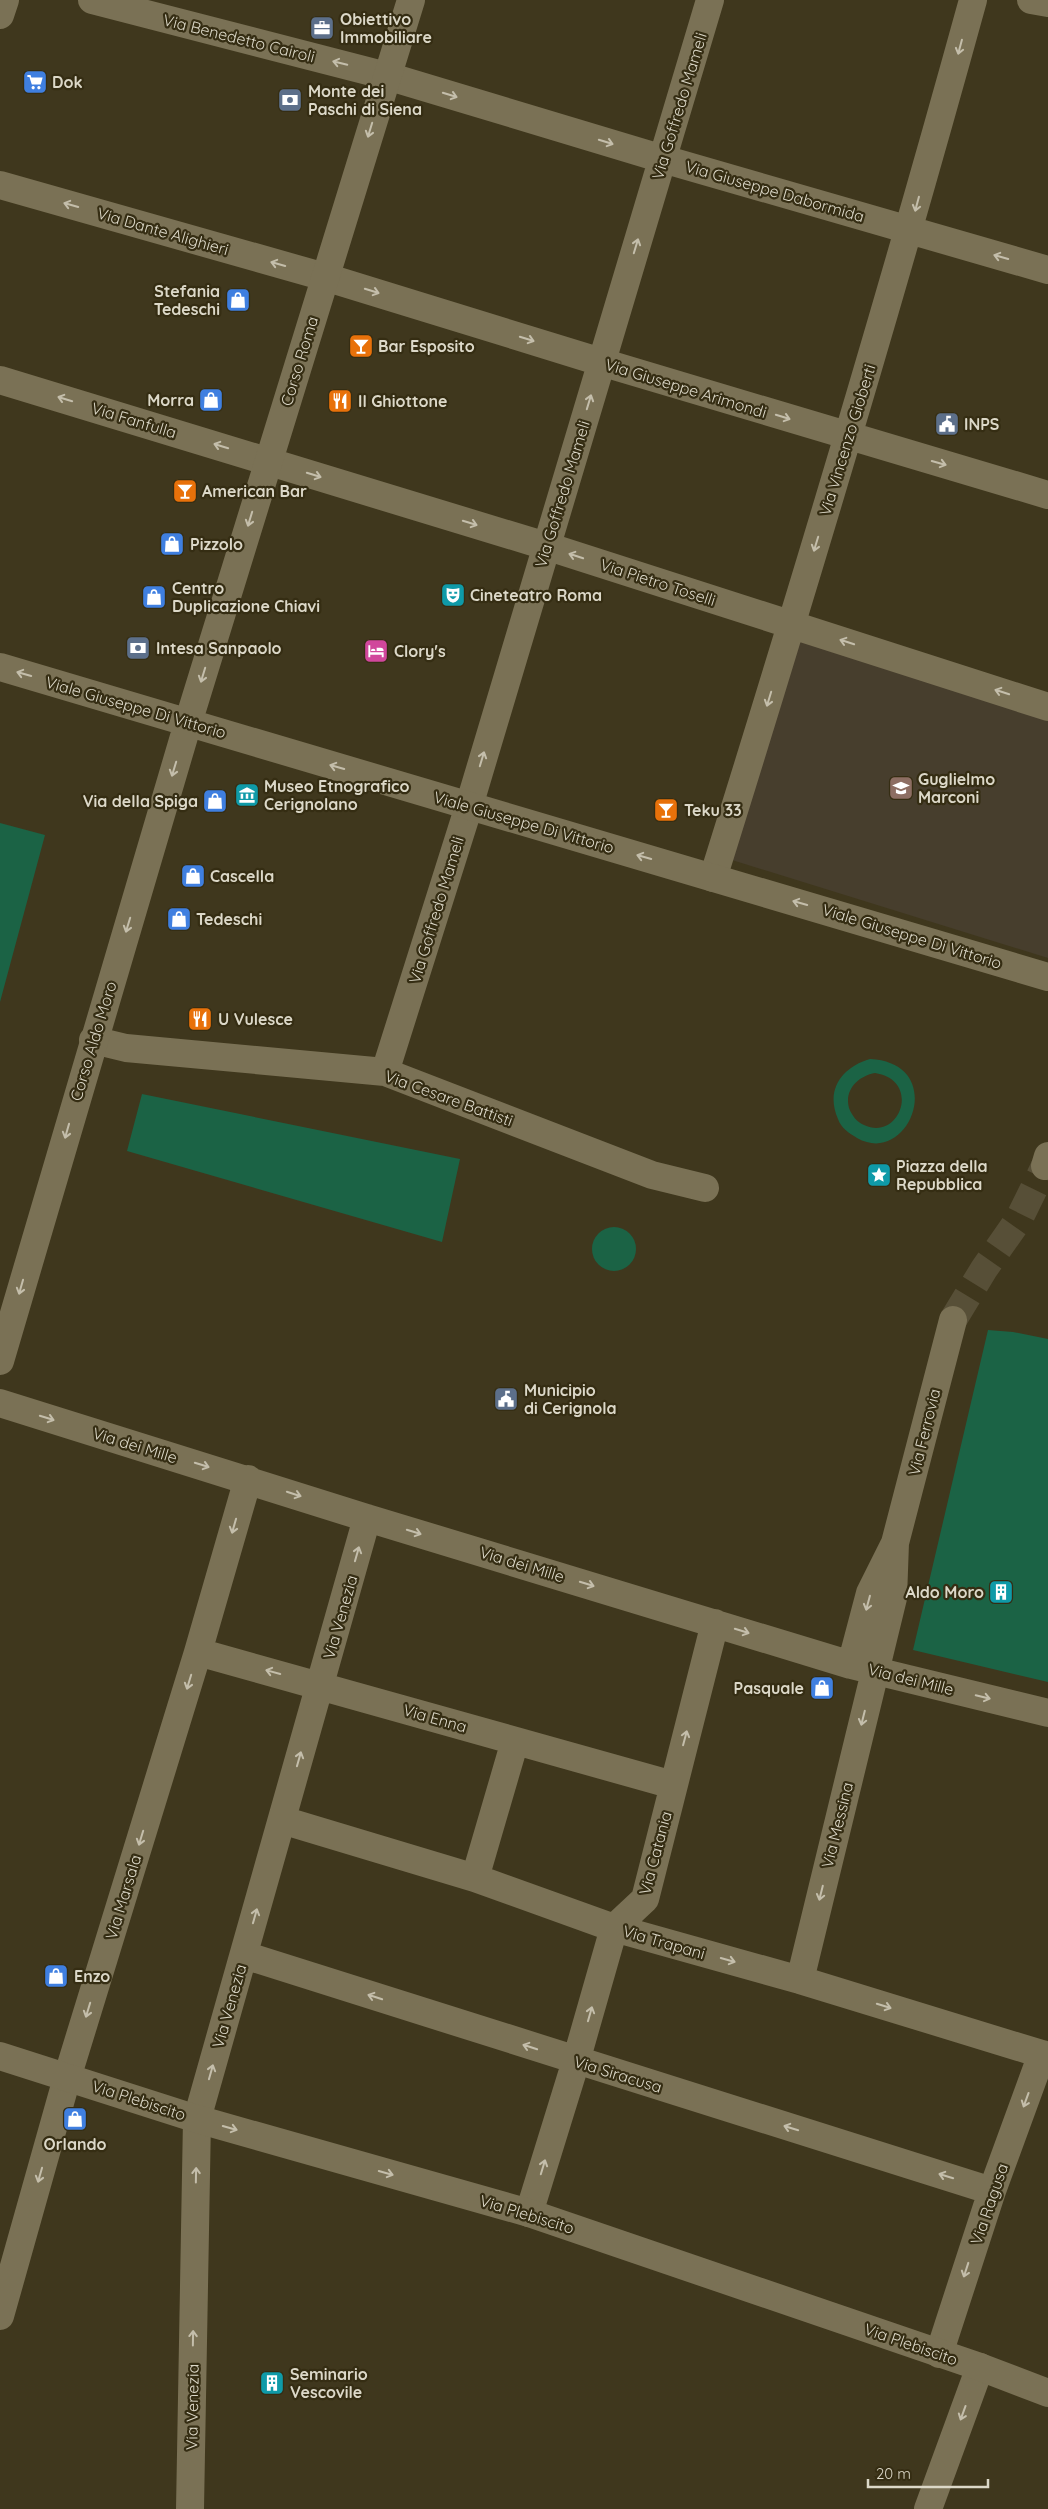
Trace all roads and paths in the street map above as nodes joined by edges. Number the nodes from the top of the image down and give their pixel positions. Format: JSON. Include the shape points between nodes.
{"nodes":[{"id":1,"x":4,"y":0,"type":"edge"},
{"id":2,"x":92,"y":0,"type":"edge"},
{"id":3,"x":411,"y":0,"type":"edge"},
{"id":4,"x":710,"y":0,"type":"edge"},
{"id":5,"x":973,"y":0,"type":"edge"},
{"id":6,"x":1030,"y":0,"type":"edge"},
{"id":7,"x":1048,"y":3,"type":"edge"},
{"id":8,"x":0,"y":15,"type":"edge"},
{"id":9,"x":387,"y":76,"type":"junction"},
{"id":10,"x":663,"y":159,"type":"junction"},
{"id":11,"x":0,"y":185,"type":"edge"},
{"id":12,"x":909,"y":231,"type":"junction"},
{"id":13,"x":1048,"y":270,"type":"edge"},
{"id":14,"x":325,"y":277,"type":"junction"},
{"id":15,"x":602,"y":362,"type":"junction"},
{"id":16,"x":0,"y":380,"type":"edge"},
{"id":17,"x":848,"y":437,"type":"junction"},
{"id":18,"x":268,"y":460,"type":"junction"},
{"id":19,"x":1048,"y":495,"type":"edge"},
{"id":20,"x":546,"y":546,"type":"junction"},
{"id":21,"x":792,"y":624,"type":"junction"},
{"id":22,"x":0,"y":667,"type":"edge"},
{"id":23,"x":1048,"y":708,"type":"edge"},
{"id":24,"x":188,"y":723,"type":"junction"},
{"id":25,"x":468,"y":806,"type":"junction"},
{"id":26,"x":713,"y":878,"type":"junction"},
{"id":27,"x":1048,"y":977,"type":"edge"},
{"id":28,"x":94,"y":1040,"type":"junction"},
{"id":29,"x":385,"y":1072,"type":"junction"},
{"id":30,"x":706,"y":1188,"type":"dead end"},
{"id":31,"x":953,"y":1320,"type":"tunnel mouth"},
{"id":32,"x":0,"y":1361,"type":"edge"},
{"id":33,"x":0,"y":1403,"type":"edge"},
{"id":34,"x":248,"y":1480,"type":"junction"},
{"id":35,"x":368,"y":1518,"type":"junction"},
{"id":36,"x":715,"y":1623,"type":"junction"},
{"id":37,"x":198,"y":1652,"type":"junction"},
{"id":38,"x":862,"y":1668,"type":"junction"},
{"id":39,"x":320,"y":1685,"type":"junction"},
{"id":40,"x":1048,"y":1713,"type":"edge"},
{"id":41,"x":515,"y":1741,"type":"junction"},
{"id":42,"x":673,"y":1785,"type":"junction"},
{"id":43,"x":282,"y":1820,"type":"junction"},
{"id":44,"x":475,"y":1878,"type":"junction"},
{"id":45,"x":614,"y":1928,"type":"junction"},
{"id":46,"x":244,"y":1955,"type":"junction"},
{"id":47,"x":800,"y":1980,"type":"junction"},
{"id":48,"x":1045,"y":2055,"type":"edge"},
{"id":49,"x":0,"y":2056,"type":"edge"},
{"id":50,"x":576,"y":2061,"type":"junction"},
{"id":51,"x":68,"y":2078,"type":"junction"},
{"id":52,"x":197,"y":2119,"type":"junction"},
{"id":53,"x":992,"y":2191,"type":"junction"},
{"id":54,"x":529,"y":2213,"type":"junction"},
{"id":55,"x":0,"y":2316,"type":"edge"},
{"id":56,"x":939,"y":2354,"type":"junction"},
{"id":57,"x":980,"y":2367,"type":"junction"},
{"id":58,"x":1048,"y":2392,"type":"edge"},
{"id":59,"x":190,"y":2509,"type":"edge"},
{"id":60,"x":928,"y":2509,"type":"edge"}],
"edges":[{"from":1,"to":8,"type":"street"},
{"from":9,"to":2,"type":"street","name":"Via Benedetto Cairoli","one_way":true},
{"from":3,"to":9,"type":"street","name":"Corso Roma"},
{"from":4,"to":10,"type":"street","name":"Via Goffredo Mameli"},
{"from":5,"to":12,"type":"street","name":"Via Vincenzo Gioberti","one_way":true},
{"from":6,"to":7,"type":"street"},
{"from":9,"to":10,"type":"street","name":"Via Giuseppe Dabormida","one_way":true},
{"from":9,"to":14,"type":"street","name":"Corso Roma","one_way":true},
{"from":10,"to":12,"type":"street","name":"Via Giuseppe Dabormida"},
{"from":15,"to":10,"type":"street","name":"Via Goffredo Mameli","one_way":true},
{"from":14,"to":11,"type":"street","name":"Via Dante Alighieri","one_way":true},
{"from":13,"to":12,"type":"street","name":"Via Giuseppe Dabormida","one_way":true},
{"from":12,"to":17,"type":"street","name":"Via Vincenzo Gioberti"},
{"from":14,"to":15,"type":"street","name":"Via Giuseppe Arimondi","one_way":true},
{"from":14,"to":18,"type":"street","name":"Corso Roma"},
{"from":15,"to":17,"type":"street","name":"Via Giuseppe Arimondi","one_way":true},
{"from":20,"to":15,"type":"street","name":"Via Goffredo Mameli","one_way":true},
{"from":18,"to":16,"type":"street","name":"Via Fanfulla","one_way":true},
{"from":17,"to":19,"type":"street","name":"Via Giuseppe Arimondi","one_way":true},
{"from":17,"to":21,"type":"street","name":"Via Vincenzo Gioberti","one_way":true},
{"from":18,"to":20,"type":"street","name":"Via Pietro Toselli","one_way":true},
{"from":18,"to":24,"type":"street","name":"Corso Roma","one_way":true},
{"from":21,"to":20,"type":"street","name":"Via Pietro Toselli","one_way":true},
{"from":25,"to":20,"type":"street","name":"Via Goffredo Mameli","one_way":true},
{"from":23,"to":21,"type":"street","name":"Via Pietro Toselli","one_way":true},
{"from":21,"to":26,"type":"street","name":"Via Vincenzo Gioberti","one_way":true},
{"from":24,"to":22,"type":"street","name":"Viale Giuseppe Di Vittorio","one_way":true},
{"from":25,"to":24,"type":"street","name":"Viale Giuseppe Di Vittorio","one_way":true},
{"from":24,"to":28,"type":"street","name":"Corso Aldo Moro","one_way":true},
{"from":26,"to":25,"type":"street","name":"Viale Giuseppe Di Vittorio","one_way":true},
{"from":25,"to":29,"type":"street","name":"Via Goffredo Mameli"},
{"from":27,"to":26,"type":"street","name":"Viale Giuseppe Di Vittorio","one_way":true},
{"from":28,"to":29,"type":"street","name":"Via Cesare Battisti","via":[[126,1048]]},
{"from":28,"to":32,"type":"street","name":"Corso Aldo Moro","one_way":true},
{"from":29,"to":30,"type":"street","name":"Via Cesare Battisti","via":[[652,1175]]},
{"from":31,"to":38,"type":"street","name":"Via Ferrovia","via":[[895,1543],[870,1593]]},
{"from":33,"to":34,"type":"street","name":"Via dei Mille","one_way":true},
{"from":34,"to":35,"type":"street","name":"Via dei Mille","one_way":true},
{"from":34,"to":37,"type":"street","name":"Via Marsala","one_way":true},
{"from":35,"to":36,"type":"street","name":"Via dei Mille","one_way":true},
{"from":39,"to":35,"type":"street","name":"Via Venezia","one_way":true},
{"from":36,"to":38,"type":"street","name":"Via dei Mille","one_way":true},
{"from":42,"to":36,"type":"street","name":"Via Catania","one_way":true},
{"from":39,"to":37,"type":"street","name":"Via Enna","one_way":true},
{"from":37,"to":51,"type":"street","name":"Via Marsala","one_way":true},
{"from":38,"to":40,"type":"street","name":"Via dei Mille","one_way":true},
{"from":38,"to":47,"type":"street","name":"Via Messina","one_way":true},
{"from":39,"to":41,"type":"street","name":"Via Enna"},
{"from":43,"to":39,"type":"street","name":"Via Venezia","one_way":true},
{"from":41,"to":42,"type":"street","name":"Via Enna"},
{"from":41,"to":44,"type":"street"},
{"from":42,"to":45,"type":"street","name":"Via Catania","via":[[645,1899]]},
{"from":43,"to":44,"type":"street","name":"Via Trapani"},
{"from":46,"to":43,"type":"street","name":"Via Venezia","one_way":true},
{"from":44,"to":45,"type":"street","name":"Via Trapani"},
{"from":45,"to":47,"type":"street","name":"Via Trapani","one_way":true},
{"from":50,"to":45,"type":"street","one_way":true},
{"from":50,"to":46,"type":"street","name":"Via Siracusa","one_way":true},
{"from":52,"to":46,"type":"street","name":"Via Venezia","one_way":true},
{"from":47,"to":48,"type":"street","name":"Via Trapani","one_way":true},
{"from":48,"to":53,"type":"street","name":"Via Ragusa","one_way":true},
{"from":49,"to":51,"type":"street","name":"Via Plebiscito"},
{"from":53,"to":50,"type":"street","name":"Via Siracusa","one_way":true},
{"from":54,"to":50,"type":"street","one_way":true},
{"from":51,"to":52,"type":"street","name":"Via Plebiscito"},
{"from":51,"to":55,"type":"street","name":"Via Marsala","one_way":true},
{"from":52,"to":54,"type":"street","name":"Via Plebiscito","one_way":true},
{"from":59,"to":52,"type":"street","name":"Via Venezia","one_way":true},
{"from":53,"to":56,"type":"street","name":"Via Ragusa","one_way":true},
{"from":54,"to":56,"type":"street","name":"Via Plebiscito"},
{"from":56,"to":57,"type":"street","name":"Via Plebiscito"},
{"from":57,"to":58,"type":"street","name":"Via Plebiscito"},
{"from":57,"to":60,"type":"street","one_way":true}]}
